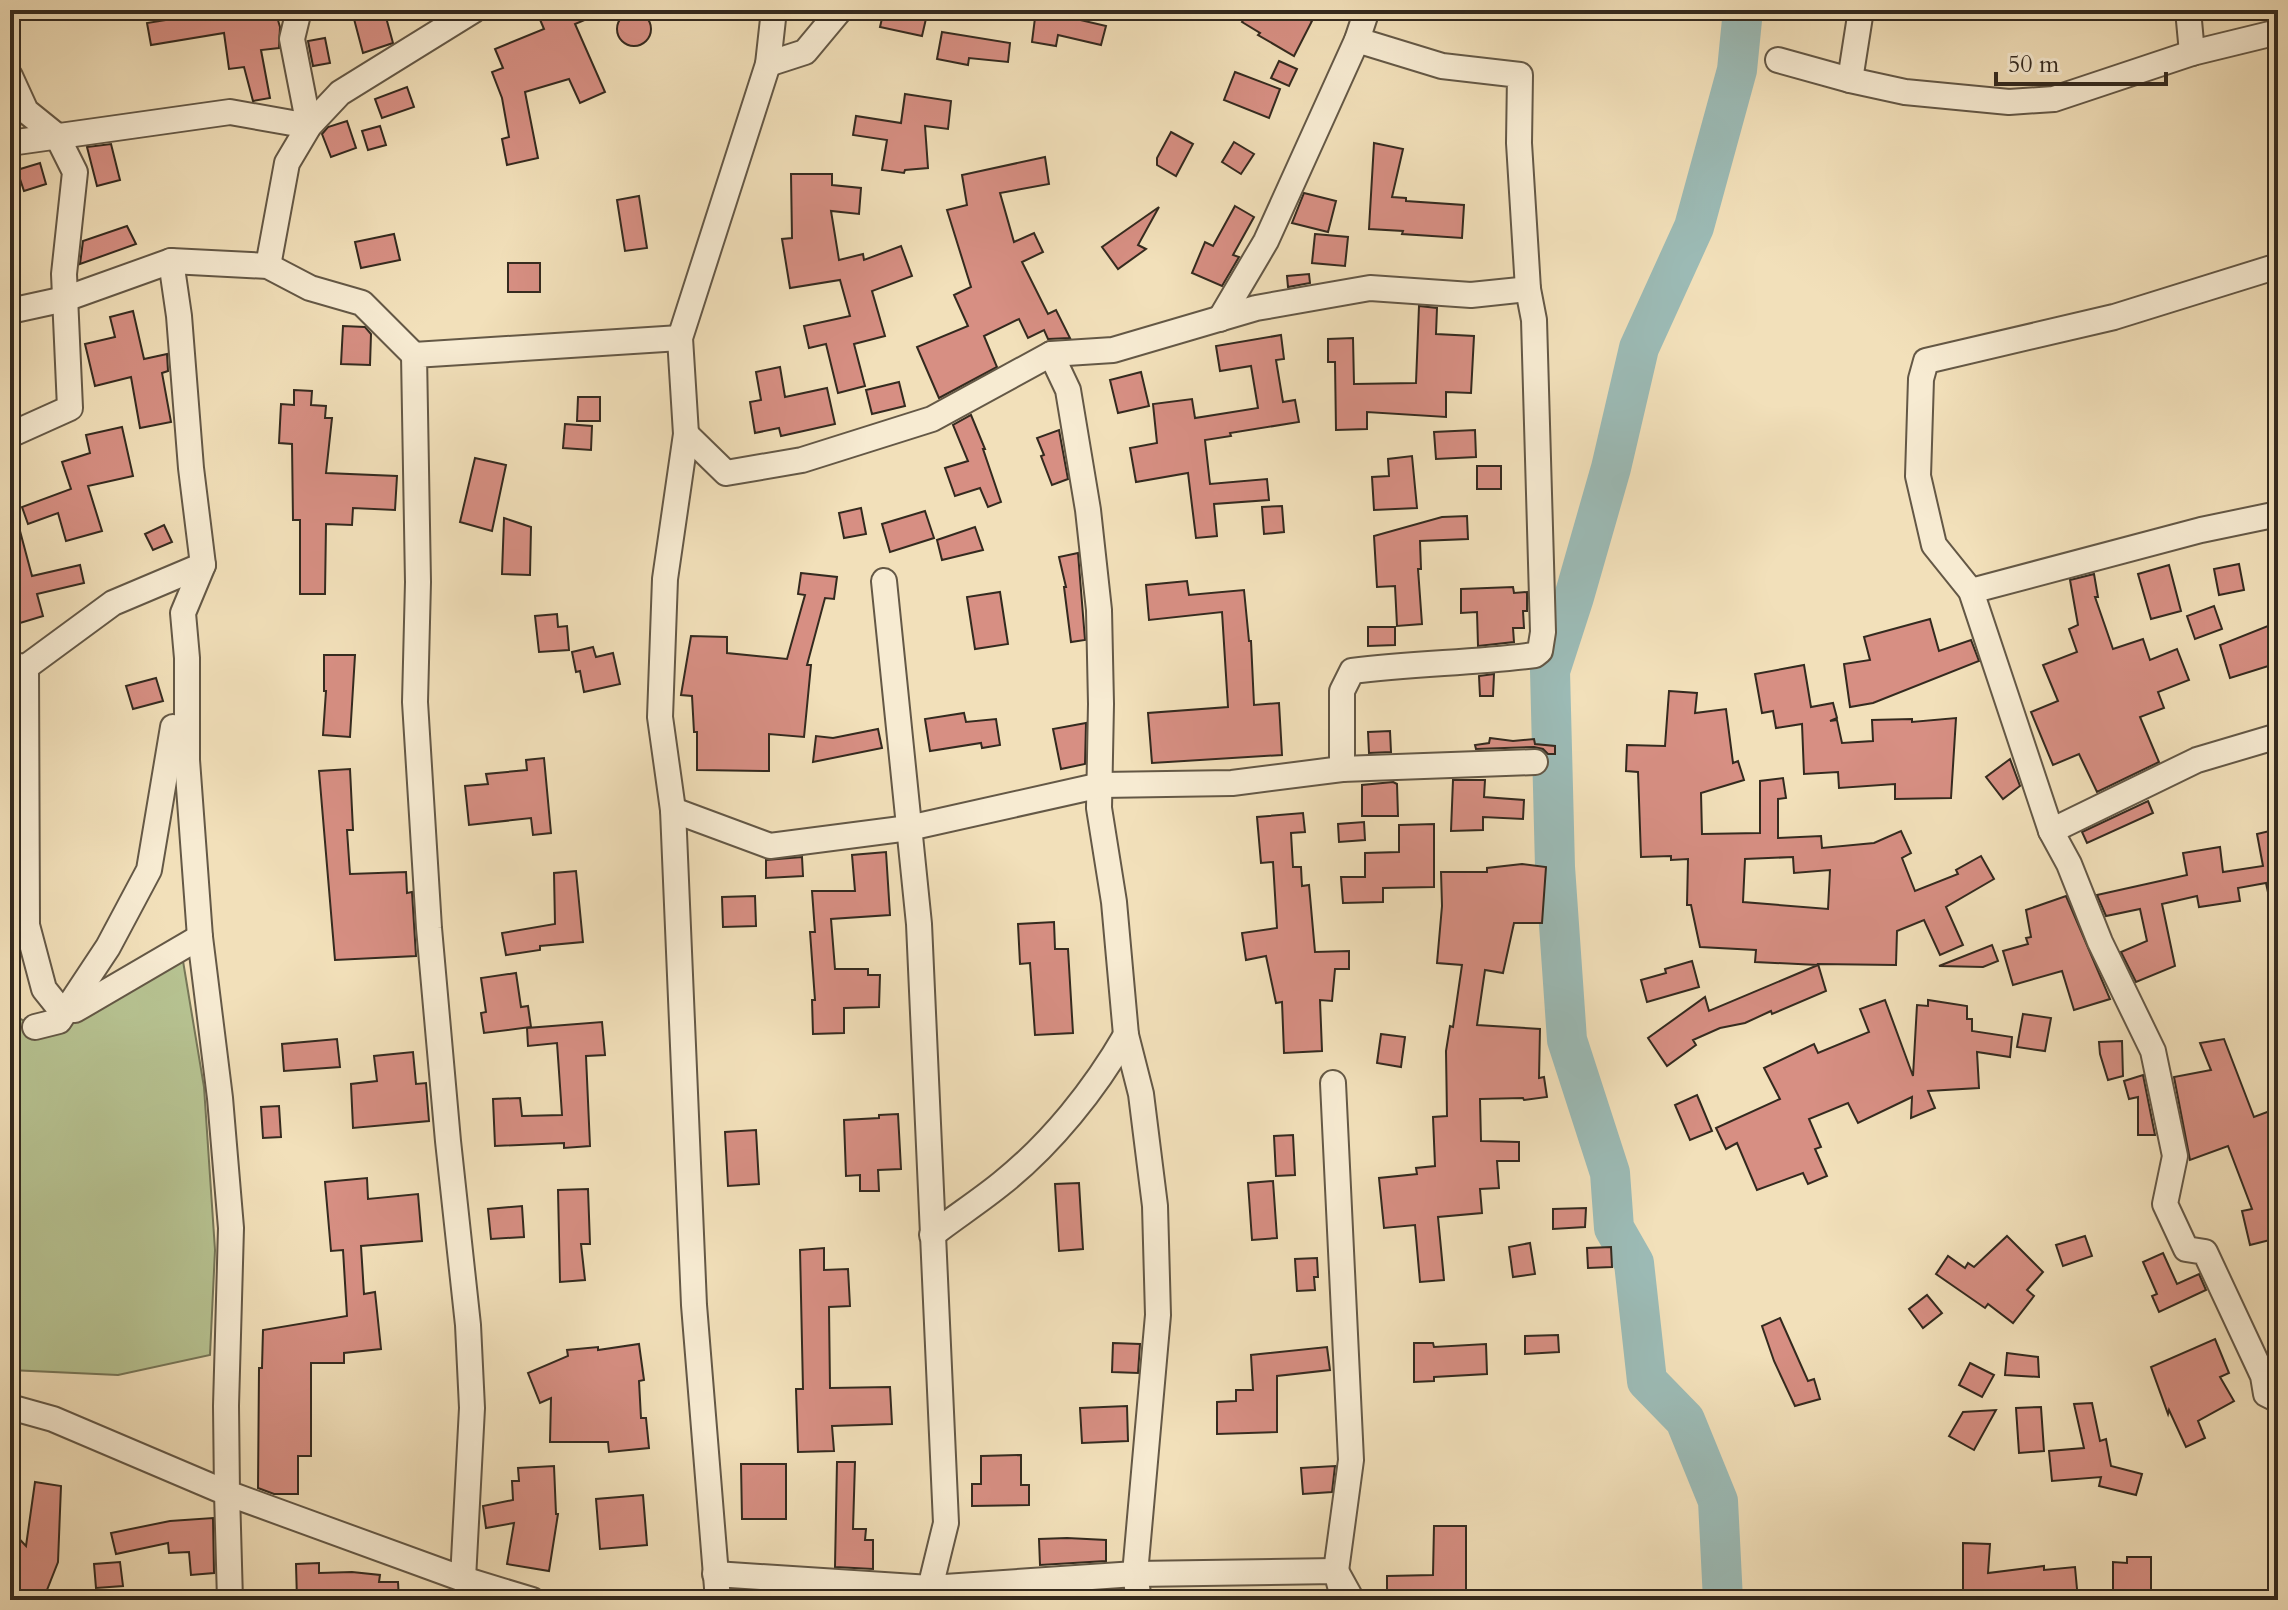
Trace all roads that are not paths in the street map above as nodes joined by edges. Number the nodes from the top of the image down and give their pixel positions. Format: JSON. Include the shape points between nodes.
{"nodes":[{"id":1,"x":299,"y":10,"type":"edge"},
{"id":2,"x":474,"y":10,"type":"edge"},
{"id":3,"x":774,"y":10,"type":"edge"},
{"id":4,"x":840,"y":10,"type":"edge"},
{"id":5,"x":1367,"y":10,"type":"edge"},
{"id":6,"x":1861,"y":10,"type":"edge"},
{"id":7,"x":2188,"y":10,"type":"edge"},
{"id":8,"x":2278,"y":32,"type":"edge"},
{"id":9,"x":1357,"y":40,"type":"junction"},
{"id":10,"x":2192,"y":53,"type":"junction"},
{"id":11,"x":1778,"y":60,"type":"dead end"},
{"id":12,"x":768,"y":64,"type":"junction"},
{"id":13,"x":10,"y":76,"type":"edge"},
{"id":14,"x":1850,"y":80,"type":"junction"},
{"id":15,"x":309,"y":126,"type":"junction"},
{"id":16,"x":57,"y":136,"type":"junction"},
{"id":17,"x":10,"y":143,"type":"edge"},
{"id":18,"x":171,"y":261,"type":"junction"},
{"id":19,"x":268,"y":266,"type":"junction"},
{"id":20,"x":2278,"y":266,"type":"edge"},
{"id":21,"x":1528,"y":289,"type":"junction"},
{"id":22,"x":65,"y":299,"type":"junction"},
{"id":23,"x":10,"y":311,"type":"edge"},
{"id":24,"x":1220,"y":319,"type":"junction"},
{"id":25,"x":680,"y":338,"type":"junction"},
{"id":26,"x":1051,"y":354,"type":"junction"},
{"id":27,"x":414,"y":355,"type":"junction"},
{"id":28,"x":686,"y":434,"type":"junction"},
{"id":29,"x":10,"y":435,"type":"edge"},
{"id":30,"x":2278,"y":514,"type":"edge"},
{"id":31,"x":203,"y":565,"type":"junction"},
{"id":32,"x":884,"y":581,"type":"dead end"},
{"id":33,"x":1971,"y":591,"type":"junction"},
{"id":34,"x":183,"y":613,"type":"junction"},
{"id":35,"x":18,"y":666,"type":"edge"},
{"id":36,"x":2278,"y":736,"type":"edge"},
{"id":37,"x":1535,"y":762,"type":"dead end"},
{"id":38,"x":1342,"y":769,"type":"junction"},
{"id":39,"x":1101,"y":785,"type":"junction"},
{"id":40,"x":673,"y":810,"type":"junction"},
{"id":41,"x":909,"y":828,"type":"junction"},
{"id":42,"x":2051,"y":831,"type":"junction"},
{"id":43,"x":200,"y":937,"type":"junction"},
{"id":44,"x":35,"y":1027,"type":"dead end"},
{"id":45,"x":1126,"y":1035,"type":"junction"},
{"id":46,"x":1333,"y":1083,"type":"dead end"},
{"id":47,"x":932,"y":1235,"type":"junction"},
{"id":48,"x":2278,"y":1400,"type":"edge"},
{"id":49,"x":10,"y":1407,"type":"edge"},
{"id":50,"x":227,"y":1493,"type":"junction"},
{"id":51,"x":1336,"y":1571,"type":"junction"},
{"id":52,"x":715,"y":1574,"type":"junction"},
{"id":53,"x":1135,"y":1574,"type":"junction"},
{"id":54,"x":463,"y":1579,"type":"junction"},
{"id":55,"x":931,"y":1594,"type":"edge"},
{"id":56,"x":230,"y":1600,"type":"edge"},
{"id":57,"x":532,"y":1600,"type":"edge"},
{"id":58,"x":718,"y":1600,"type":"edge"},
{"id":59,"x":1139,"y":1600,"type":"edge"},
{"id":60,"x":1343,"y":1600,"type":"edge"},
{"id":61,"x":1352,"y":1600,"type":"edge"}],
"edges":[{"from":1,"to":15,"type":"street","via":[[292,39]]},
{"from":2,"to":15,"type":"street","via":[[340,93]]},
{"from":3,"to":12,"type":"street"},
{"from":4,"to":12,"type":"street","via":[[805,52]]},
{"from":5,"to":9,"type":"street"},
{"from":6,"to":14,"type":"street"},
{"from":7,"to":10,"type":"street"},
{"from":8,"to":10,"type":"street"},
{"from":9,"to":21,"type":"street","via":[[1442,66],[1520,75]]},
{"from":9,"to":24,"type":"street","via":[[1266,241]]},
{"from":10,"to":14,"type":"street","via":[[2054,99],[2009,102],[1905,92]]},
{"from":11,"to":14,"type":"street"},
{"from":12,"to":25,"type":"street"},
{"from":13,"to":16,"type":"street","via":[[26,111]]},
{"from":15,"to":16,"type":"street","via":[[230,112]]},
{"from":15,"to":19,"type":"street","via":[[287,163]]},
{"from":16,"to":17,"type":"street"},
{"from":16,"to":22,"type":"street","via":[[75,172]]},
{"from":18,"to":19,"type":"street"},
{"from":18,"to":22,"type":"street"},
{"from":18,"to":31,"type":"street"},
{"from":19,"to":27,"type":"street","via":[[310,288],[362,303]]},
{"from":20,"to":33,"type":"street","via":[[2114,317],[1926,361],[1918,476],[1934,545]]},
{"from":21,"to":24,"type":"street","via":[[1471,295],[1370,288]]},
{"from":21,"to":38,"type":"street","via":[[1534,320],[1540,651],[1493,661],[1352,671],[1342,691]]},
{"from":22,"to":23,"type":"street"},
{"from":22,"to":29,"type":"street","via":[[70,408]]},
{"from":24,"to":26,"type":"street","via":[[1113,350]]},
{"from":25,"to":27,"type":"street"},
{"from":25,"to":28,"type":"street"},
{"from":26,"to":28,"type":"street","via":[[932,419],[802,460],[726,473]]},
{"from":26,"to":39,"type":"street","via":[[1068,390],[1088,510],[1099,610]]},
{"from":27,"to":54,"type":"street","via":[[415,702],[429,928],[472,1408]]},
{"from":28,"to":40,"type":"street","via":[[664,594],[660,717]]},
{"from":30,"to":33,"type":"street"},
{"from":31,"to":34,"type":"street"},
{"from":31,"to":35,"type":"street","via":[[113,603]]},
{"from":32,"to":41,"type":"street"},
{"from":33,"to":42,"type":"street"},
{"from":34,"to":43,"type":"street"},
{"from":34,"to":44,"type":"street","via":[[171,750],[149,870],[108,947],[59,1021]]},
{"from":35,"to":43,"type":"street","via":[[27,925],[44,989],[56,1004],[75,1010]]},
{"from":36,"to":42,"type":"street","via":[[2197,760]]},
{"from":37,"to":38,"type":"street"},
{"from":38,"to":39,"type":"street","via":[[1232,783]]},
{"from":39,"to":41,"type":"street"},
{"from":39,"to":45,"type":"street","via":[[1099,808]]},
{"from":40,"to":41,"type":"street","via":[[770,846]]},
{"from":40,"to":52,"type":"street","via":[[694,1305]]},
{"from":41,"to":47,"type":"street","via":[[919,924]]},
{"from":42,"to":48,"type":"street","via":[[2153,1051],[2175,1156],[2165,1204],[2186,1249],[2205,1252],[2263,1376],[2266,1394]]},
{"from":43,"to":50,"type":"street","via":[[231,1228]]},
{"from":45,"to":47,"type":"street","via":[[1069,1117],[1005,1181]]},
{"from":45,"to":53,"type":"street","via":[[1141,1094],[1155,1206],[1158,1315]]},
{"from":46,"to":51,"type":"street","via":[[1351,1460]]},
{"from":47,"to":55,"type":"street","via":[[946,1523]]},
{"from":49,"to":50,"type":"street","via":[[53,1419]]},
{"from":50,"to":54,"type":"street"},
{"from":50,"to":56,"type":"street"},
{"from":51,"to":53,"type":"street"},
{"from":51,"to":60,"type":"street"},
{"from":51,"to":61,"type":"street"},
{"from":52,"to":55,"type":"street"},
{"from":52,"to":58,"type":"street"},
{"from":53,"to":55,"type":"street"},
{"from":53,"to":59,"type":"street"},
{"from":54,"to":57,"type":"street"}]}
